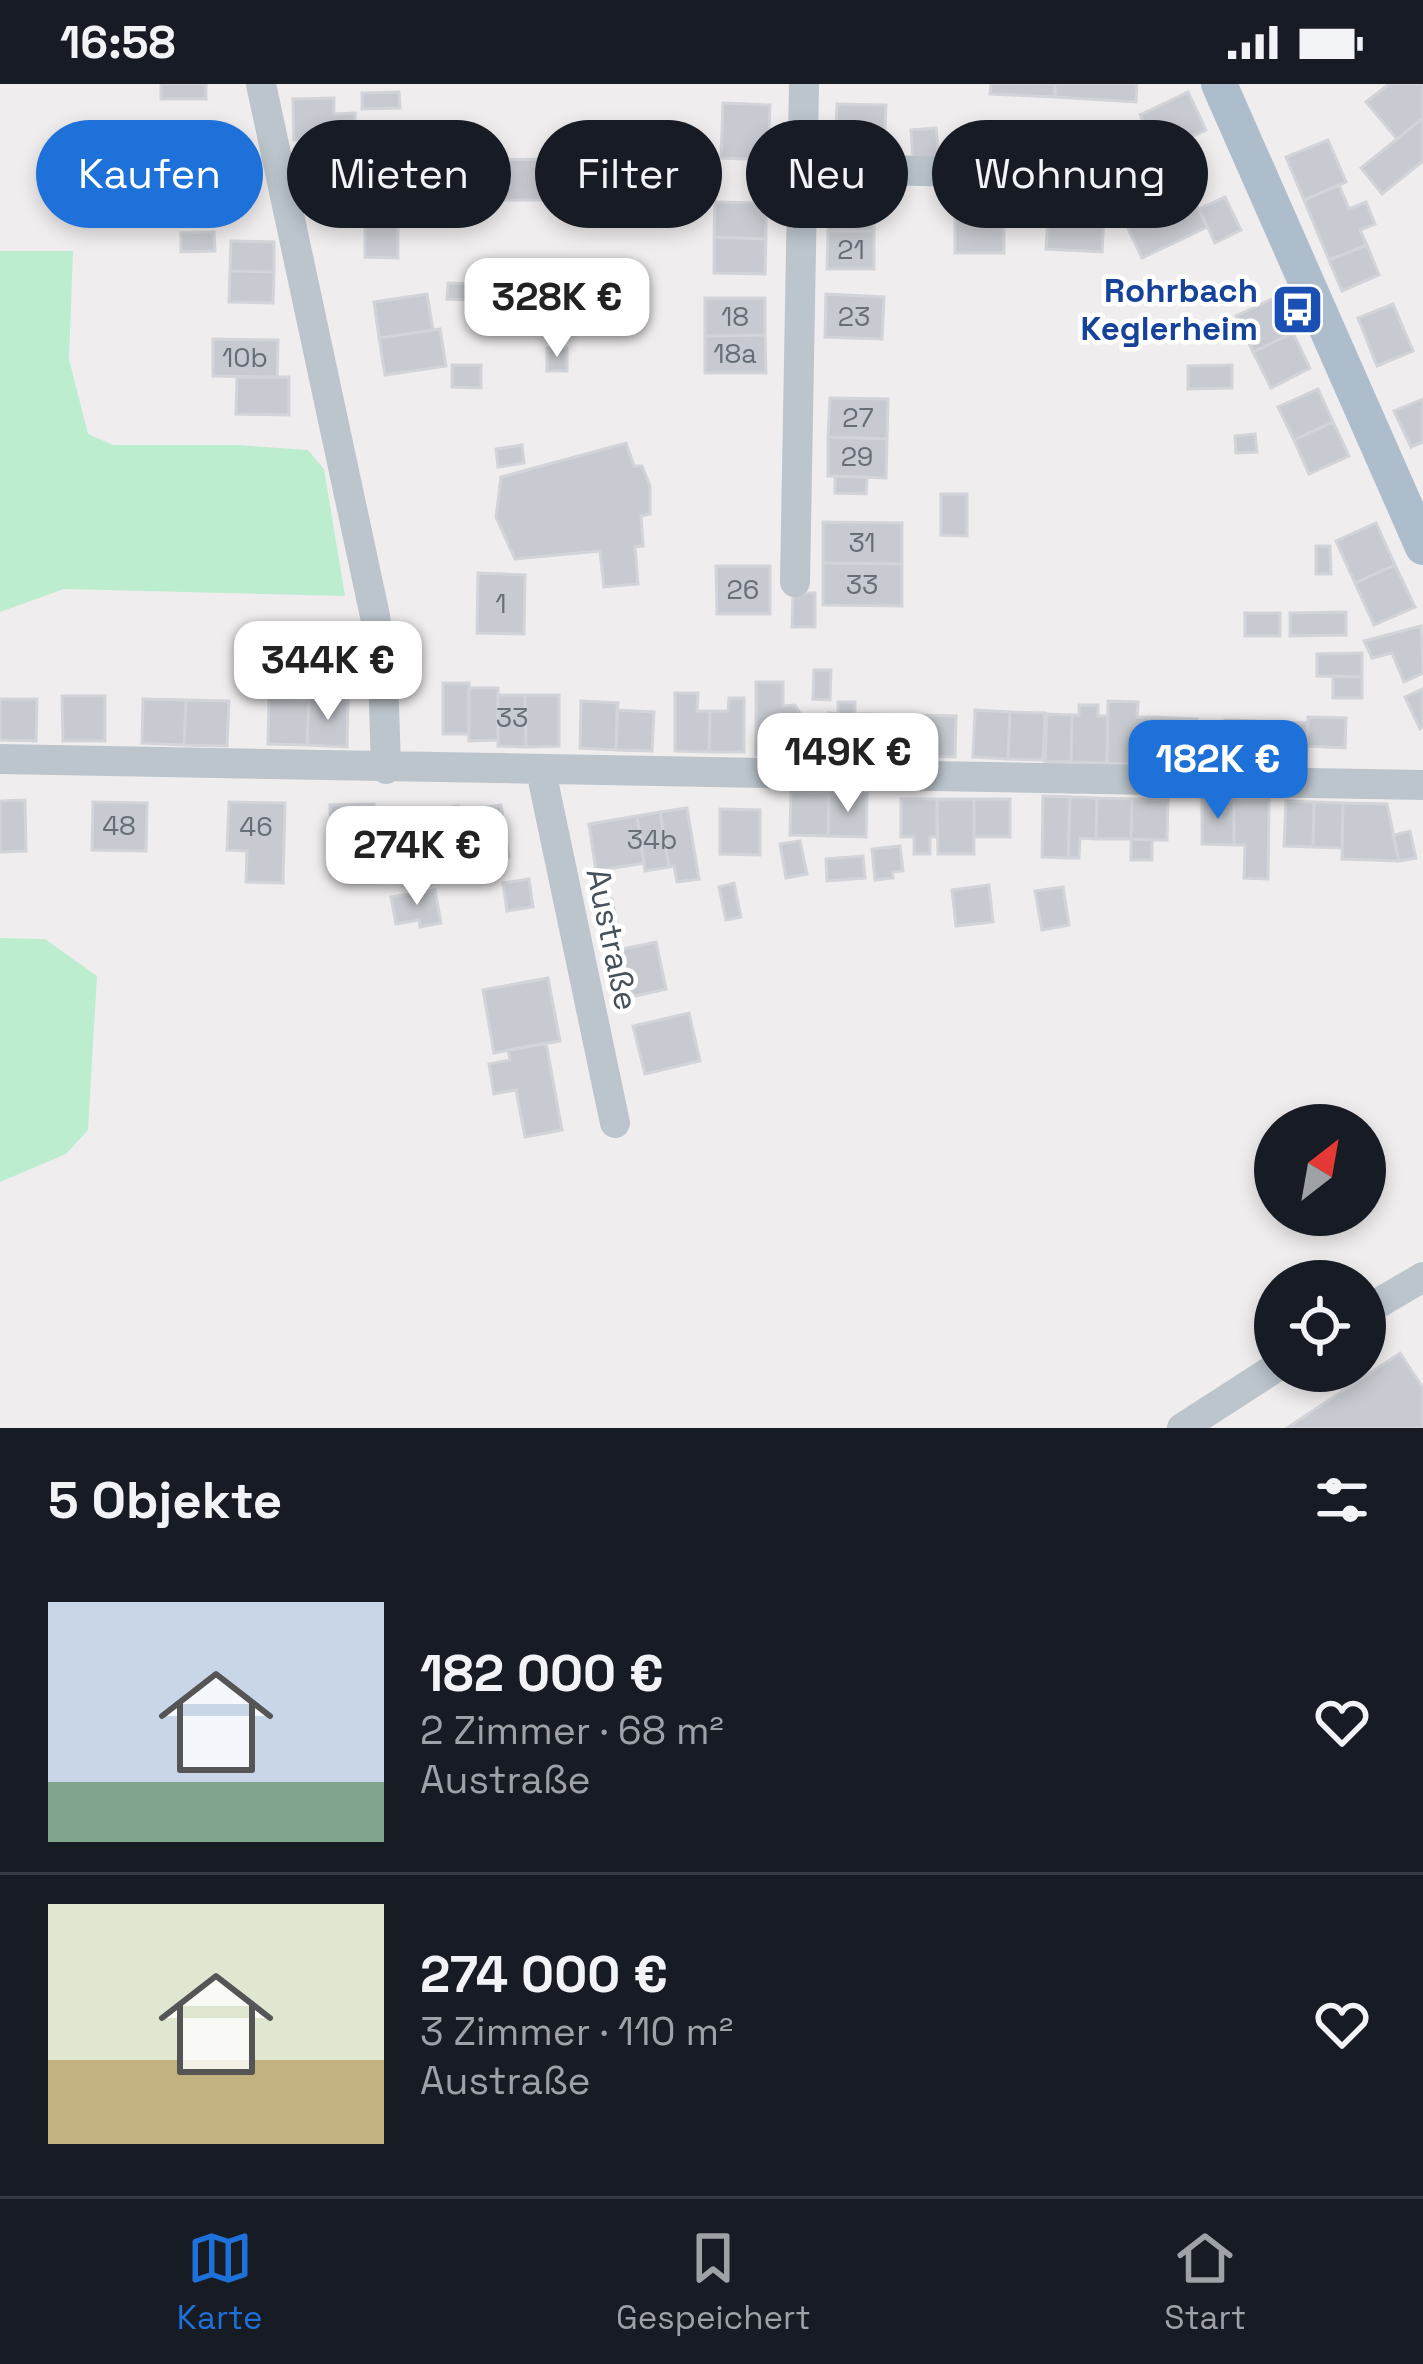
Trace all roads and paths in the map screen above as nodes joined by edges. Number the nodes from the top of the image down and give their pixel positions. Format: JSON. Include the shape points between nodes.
{"nodes":[{"id":1,"x":261,"y":84,"type":"edge"},
{"id":2,"x":804,"y":84,"type":"edge"},
{"id":3,"x":1220,"y":84,"type":"edge"},
{"id":4,"x":803,"y":120,"type":"edge"},
{"id":5,"x":801,"y":228,"type":"edge"},
{"id":6,"x":1423,"y":547,"type":"edge"},
{"id":7,"x":795,"y":582,"type":"dead end"},
{"id":8,"x":0,"y":759,"type":"edge"},
{"id":9,"x":386,"y":770,"type":"junction"},
{"id":10,"x":541,"y":771,"type":"junction"},
{"id":11,"x":1423,"y":785,"type":"edge"},
{"id":12,"x":615,"y":1123,"type":"dead end"},
{"id":13,"x":1423,"y":1277,"type":"edge"},
{"id":14,"x":1386,"y":1299,"type":"edge"},
{"id":15,"x":1254,"y":1382,"type":"edge"},
{"id":16,"x":1183,"y":1428,"type":"edge"}],
"edges":[{"from":1,"to":9,"type":"street","via":[[375,616]]},
{"from":2,"to":4,"type":"street"},
{"from":3,"to":6,"type":"main road"},
{"from":5,"to":7,"type":"street"},
{"from":8,"to":9,"type":"street"},
{"from":9,"to":10,"type":"street"},
{"from":10,"to":11,"type":"street"},
{"from":10,"to":12,"type":"street","name":"Austraße"},
{"from":13,"to":14,"type":"street"},
{"from":15,"to":16,"type":"street"}]}
